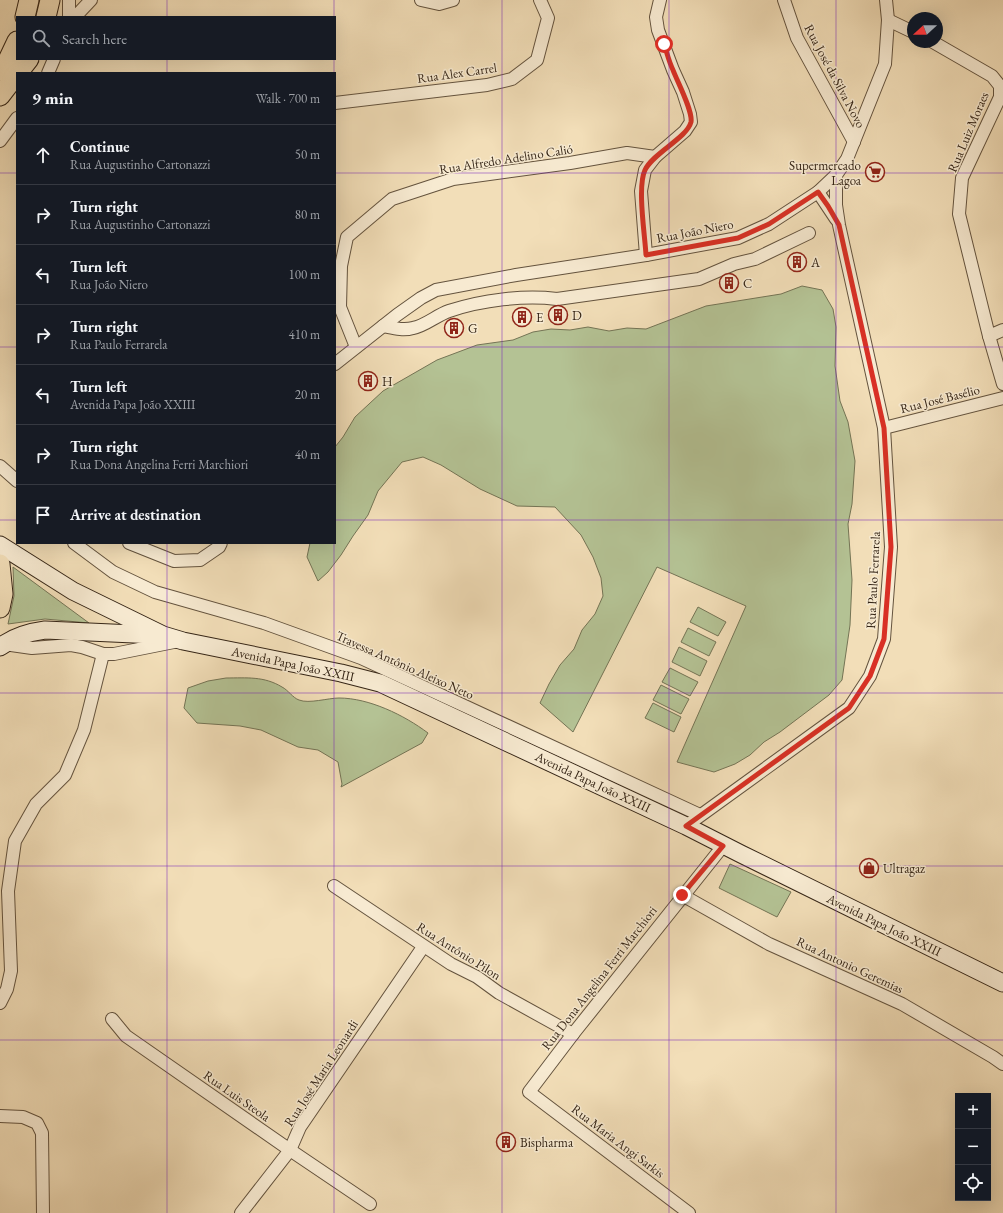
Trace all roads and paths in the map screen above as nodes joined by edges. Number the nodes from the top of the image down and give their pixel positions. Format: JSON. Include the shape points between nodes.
{"nodes":[{"id":1,"x":29,"y":0,"type":"edge"},
{"id":2,"x":50,"y":0,"type":"edge"},
{"id":3,"x":69,"y":0,"type":"edge"},
{"id":4,"x":91,"y":0,"type":"edge"},
{"id":5,"x":421,"y":0,"type":"edge"},
{"id":6,"x":453,"y":0,"type":"edge"},
{"id":7,"x":540,"y":0,"type":"edge"},
{"id":8,"x":660,"y":0,"type":"edge"},
{"id":9,"x":784,"y":0,"type":"edge"},
{"id":10,"x":896,"y":0,"type":"edge"},
{"id":11,"x":887,"y":10,"type":"edge"},
{"id":12,"x":25,"y":16,"type":"edge"},
{"id":13,"x":46,"y":16,"type":"edge"},
{"id":14,"x":69,"y":16,"type":"edge"},
{"id":15,"x":76,"y":16,"type":"edge"},
{"id":16,"x":907,"y":27,"type":"edge"},
{"id":17,"x":16,"y":43,"type":"edge"},
{"id":18,"x":943,"y":48,"type":"edge"},
{"id":19,"x":28,"y":60,"type":"edge"},
{"id":20,"x":54,"y":60,"type":"edge"},
{"id":21,"x":0,"y":71,"type":"edge"},
{"id":22,"x":19,"y":72,"type":"edge"},
{"id":23,"x":48,"y":72,"type":"edge"},
{"id":24,"x":16,"y":75,"type":"edge"},
{"id":25,"x":0,"y":96,"type":"edge"},
{"id":26,"x":336,"y":103,"type":"edge"},
{"id":27,"x":16,"y":119,"type":"edge"},
{"id":28,"x":0,"y":141,"type":"edge"},
{"id":29,"x":854,"y":142,"type":"junction"},
{"id":30,"x":655,"y":157,"type":"junction"},
{"id":31,"x":836,"y":175,"type":"junction"},
{"id":32,"x":818,"y":192,"type":"junction"},
{"id":33,"x":839,"y":225,"type":"junction"},
{"id":34,"x":809,"y":233,"type":"dead end"},
{"id":35,"x":646,"y":255,"type":"junction"},
{"id":36,"x":336,"y":316,"type":"edge"},
{"id":37,"x":348,"y":326,"type":"junction"},
{"id":38,"x":383,"y":326,"type":"junction"},
{"id":39,"x":1003,"y":330,"type":"edge"},
{"id":40,"x":989,"y":336,"type":"junction"},
{"id":41,"x":356,"y":347,"type":"junction"},
{"id":42,"x":336,"y":363,"type":"edge"},
{"id":43,"x":1003,"y":384,"type":"edge"},
{"id":44,"x":1003,"y":398,"type":"edge"},
{"id":45,"x":884,"y":428,"type":"junction"},
{"id":46,"x":0,"y":466,"type":"edge"},
{"id":47,"x":16,"y":480,"type":"edge"},
{"id":48,"x":75,"y":544,"type":"edge"},
{"id":49,"x":132,"y":544,"type":"edge"},
{"id":50,"x":220,"y":544,"type":"edge"},
{"id":51,"x":0,"y":545,"type":"edge"},
{"id":52,"x":0,"y":564,"type":"edge"},
{"id":53,"x":0,"y":608,"type":"edge"},
{"id":54,"x":163,"y":635,"type":"junction"},
{"id":55,"x":183,"y":641,"type":"junction"},
{"id":56,"x":2,"y":645,"type":"edge"},
{"id":57,"x":103,"y":654,"type":"junction"},
{"id":58,"x":700,"y":815,"type":"junction"},
{"id":59,"x":686,"y":826,"type":"junction"},
{"id":60,"x":723,"y":846,"type":"junction"},
{"id":61,"x":334,"y":886,"type":"dead end"},
{"id":62,"x":682,"y":895,"type":"junction"},
{"id":63,"x":423,"y":947,"type":"junction"},
{"id":64,"x":1003,"y":983,"type":"edge"},
{"id":65,"x":0,"y":1003,"type":"edge"},
{"id":66,"x":112,"y":1019,"type":"dead end"},
{"id":67,"x":573,"y":1034,"type":"junction"},
{"id":68,"x":1003,"y":1064,"type":"edge"},
{"id":69,"x":529,"y":1092,"type":"joint"},
{"id":70,"x":0,"y":1116,"type":"edge"},
{"id":71,"x":290,"y":1150,"type":"junction"},
{"id":72,"x":370,"y":1204,"type":"dead end"},
{"id":73,"x":43,"y":1213,"type":"edge"},
{"id":74,"x":241,"y":1213,"type":"edge"},
{"id":75,"x":689,"y":1213,"type":"edge"}],
"edges":[{"from":1,"to":12,"type":"main road"},
{"from":2,"to":13,"type":"main road"},
{"from":3,"to":14,"type":"street"},
{"from":4,"to":15,"type":"street"},
{"from":5,"to":6,"type":"street","via":[[439,4]]},
{"from":7,"to":26,"type":"street","name":"Rua Alex Carrel","via":[[548,18],[537,60],[512,79],[487,85]]},
{"from":8,"to":30,"type":"street","via":[[656,17],[658,30],[683,92],[691,122],[685,131]]},
{"from":9,"to":29,"type":"street","name":"Rua José da Silva Novo","via":[[797,38]]},
{"from":10,"to":11,"type":"street"},
{"from":11,"to":16,"type":"street"},
{"from":11,"to":29,"type":"street","name":"Rua João Niero","via":[[885,64]]},
{"from":17,"to":21,"type":"main road"},
{"from":18,"to":40,"type":"street","name":"Rua Luiz Moraes","via":[[992,76],[1000,86],[1000,97],[962,178],[959,214]]},
{"from":19,"to":22,"type":"main road"},
{"from":20,"to":23,"type":"street"},
{"from":24,"to":25,"type":"main road"},
{"from":27,"to":28,"type":"street"},
{"from":29,"to":31,"type":"street","name":"Rua João Niero"},
{"from":30,"to":35,"type":"street","via":[[645,170],[641,191]]},
{"from":30,"to":37,"type":"street","name":"Rua Alfredo Adelino Calió","via":[[627,153],[453,179],[392,199],[347,237],[341,266],[340,307]]},
{"from":31,"to":32,"type":"street","name":"Rua João Niero"},
{"from":31,"to":33,"type":"street","name":"Rua Paulo Ferrarela"},
{"from":32,"to":33,"type":"street","name":"Rua Paulo Ferrarela"},
{"from":32,"to":35,"type":"street","name":"Rua João Niero","via":[[769,224],[738,238]]},
{"from":33,"to":45,"type":"street","name":"Rua Paulo Ferrarela"},
{"from":34,"to":38,"type":"street","via":[[755,259],[734,264],[699,279],[557,299],[537,297],[480,303],[448,311],[414,328],[403,330]]},
{"from":35,"to":38,"type":"street","name":"Rua João Niero","via":[[436,290]]},
{"from":36,"to":37,"type":"street"},
{"from":37,"to":41,"type":"street","name":"Rua Alfredo Adelino Calió"},
{"from":38,"to":41,"type":"street","name":"Rua João Niero"},
{"from":39,"to":40,"type":"street"},
{"from":40,"to":43,"type":"street","name":"Rua Luiz Moraes"},
{"from":41,"to":42,"type":"street","name":"Rua João Niero"},
{"from":44,"to":45,"type":"street","name":"Rua José Basélio"},
{"from":45,"to":58,"type":"street","name":"Rua Paulo Ferrarela","via":[[891,547],[884,639],[870,676],[849,708]]},
{"from":46,"to":47,"type":"street"},
{"from":48,"to":58,"type":"street","name":"Travessa Antônio Aleixo Neto","via":[[113,572],[155,592],[264,623],[361,658]]},
{"from":49,"to":50,"type":"street","via":[[174,561],[200,560]]},
{"from":51,"to":54,"type":"main road","name":"Avenida Papa João XXIII","via":[[73,591]]},
{"from":52,"to":53,"type":"main road","via":[[3,594]]},
{"from":54,"to":55,"type":"main road","name":"Avenida Papa João XXIII"},
{"from":54,"to":56,"type":"main road","name":"Avenida Papa João XXIII","via":[[45,630]]},
{"from":55,"to":57,"type":"street"},
{"from":55,"to":59,"type":"main road","name":"Avenida Papa João XXIII","via":[[380,683]]},
{"from":56,"to":57,"type":"street","via":[[32,648],[71,645]]},
{"from":57,"to":65,"type":"street","via":[[84,730],[65,774],[36,804],[15,841],[8,891],[11,971],[8,989]]},
{"from":58,"to":59,"type":"street","name":"Rua Paulo Ferrarela"},
{"from":59,"to":60,"type":"main road","name":"Avenida Papa João XXIII"},
{"from":60,"to":62,"type":"street","name":"Rua Dona Angelina Ferri Marchiori"},
{"from":60,"to":64,"type":"main road","name":"Avenida Papa João XXIII"},
{"from":61,"to":63,"type":"street","name":"Rua Antônio Pilon"},
{"from":62,"to":67,"type":"street","name":"Rua Dona Angelina Ferri Marchiori"},
{"from":62,"to":68,"type":"street","name":"Rua Antonio Geremias","via":[[769,944],[902,1004]]},
{"from":63,"to":67,"type":"street","name":"Rua Antônio Pilon"},
{"from":63,"to":71,"type":"street","name":"Rua José Maria Leonardi","via":[[300,1127]]},
{"from":66,"to":71,"type":"street","name":"Rua Luis Steola","via":[[126,1036]]},
{"from":67,"to":69,"type":"street","name":"Rua Dona Angelina Ferri Marchiori"},
{"from":69,"to":75,"type":"street","name":"Rua Maria Angi Sarkis"},
{"from":70,"to":73,"type":"street","via":[[23,1117],[37,1123],[42,1133]]},
{"from":71,"to":72,"type":"street","name":"Rua Luis Steola"},
{"from":71,"to":74,"type":"street","name":"Rua José Maria Leonardi"}]}
